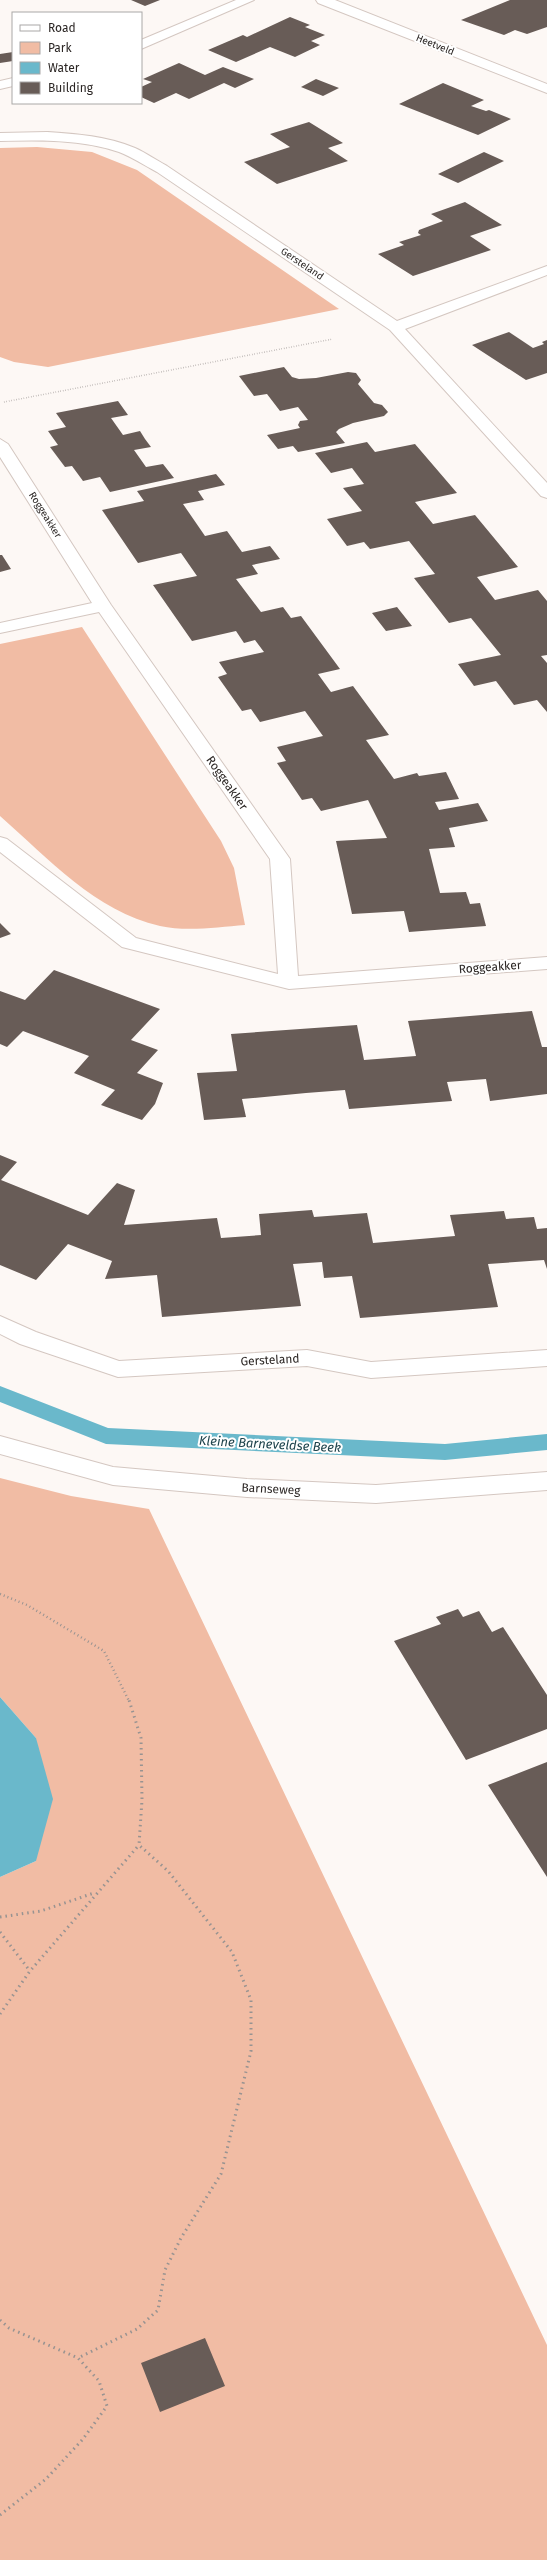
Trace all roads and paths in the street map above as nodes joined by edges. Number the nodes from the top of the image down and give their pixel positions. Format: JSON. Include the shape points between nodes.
{"nodes":[{"id":1,"x":247,"y":0,"type":"edge"},
{"id":2,"x":323,"y":0,"type":"edge"},
{"id":3,"x":142,"y":45,"type":"edge"},
{"id":4,"x":12,"y":82,"type":"edge"},
{"id":5,"x":0,"y":85,"type":"edge"},
{"id":6,"x":547,"y":90,"type":"edge"},
{"id":7,"x":0,"y":138,"type":"edge"},
{"id":8,"x":547,"y":270,"type":"edge"},
{"id":9,"x":396,"y":327,"type":"junction"},
{"id":10,"x":0,"y":403,"type":"edge"},
{"id":11,"x":0,"y":444,"type":"edge"},
{"id":12,"x":547,"y":493,"type":"edge"},
{"id":13,"x":103,"y":606,"type":"junction"},
{"id":14,"x":0,"y":628,"type":"edge"},
{"id":15,"x":0,"y":843,"type":"edge"},
{"id":16,"x":547,"y":963,"type":"edge"},
{"id":17,"x":289,"y":983,"type":"junction"},
{"id":18,"x":0,"y":1324,"type":"edge"},
{"id":19,"x":547,"y":1358,"type":"edge"},
{"id":20,"x":0,"y":1445,"type":"edge"},
{"id":21,"x":547,"y":1481,"type":"edge"},
{"id":22,"x":0,"y":1594,"type":"edge"},
{"id":23,"x":139,"y":1845,"type":"junction"},
{"id":24,"x":96,"y":1893,"type":"junction"},
{"id":25,"x":0,"y":1917,"type":"edge"},
{"id":26,"x":0,"y":1932,"type":"edge"},
{"id":27,"x":30,"y":1971,"type":"junction"},
{"id":28,"x":0,"y":2014,"type":"edge"},
{"id":29,"x":0,"y":2320,"type":"edge"},
{"id":30,"x":78,"y":2358,"type":"junction"},
{"id":31,"x":0,"y":2515,"type":"edge"}],
"edges":[{"from":1,"to":3,"type":"street"},
{"from":2,"to":6,"type":"street","name":"Heetveld"},
{"from":4,"to":5,"type":"street"},
{"from":7,"to":9,"type":"street","name":"Gersteland","via":[[46,136],[89,141],[125,150],[162,170]]},
{"from":8,"to":9,"type":"street"},
{"from":9,"to":10,"type":"path"},
{"from":9,"to":12,"type":"street","name":"Gersteland"},
{"from":11,"to":13,"type":"street","name":"Roggeakker"},
{"from":13,"to":14,"type":"street"},
{"from":13,"to":17,"type":"street","name":"Roggeakker","via":[[280,859]]},
{"from":15,"to":17,"type":"street","name":"Roggeakker","via":[[129,943]]},
{"from":16,"to":17,"type":"street","name":"Roggeakker"},
{"from":18,"to":19,"type":"street","name":"Gersteland","via":[[28,1338],[118,1369],[307,1358],[371,1370]]},
{"from":20,"to":21,"type":"street","name":"Barnseweg","via":[[113,1476],[247,1488],[376,1494]]},
{"from":22,"to":23,"type":"path","via":[[27,1604],[104,1651],[128,1696],[141,1738],[142,1800]]},
{"from":23,"to":24,"type":"path"},
{"from":23,"to":30,"type":"path","via":[[168,1871],[232,1952],[251,2000],[251,2051],[221,2174],[181,2238],[165,2270],[158,2310],[137,2329]]},
{"from":24,"to":25,"type":"path","via":[[41,1911]]},
{"from":24,"to":27,"type":"path"},
{"from":26,"to":27,"type":"path"},
{"from":27,"to":28,"type":"path"},
{"from":29,"to":30,"type":"path","via":[[9,2328]]},
{"from":30,"to":31,"type":"path","via":[[99,2381],[107,2406],[83,2439],[46,2479]]}]}
